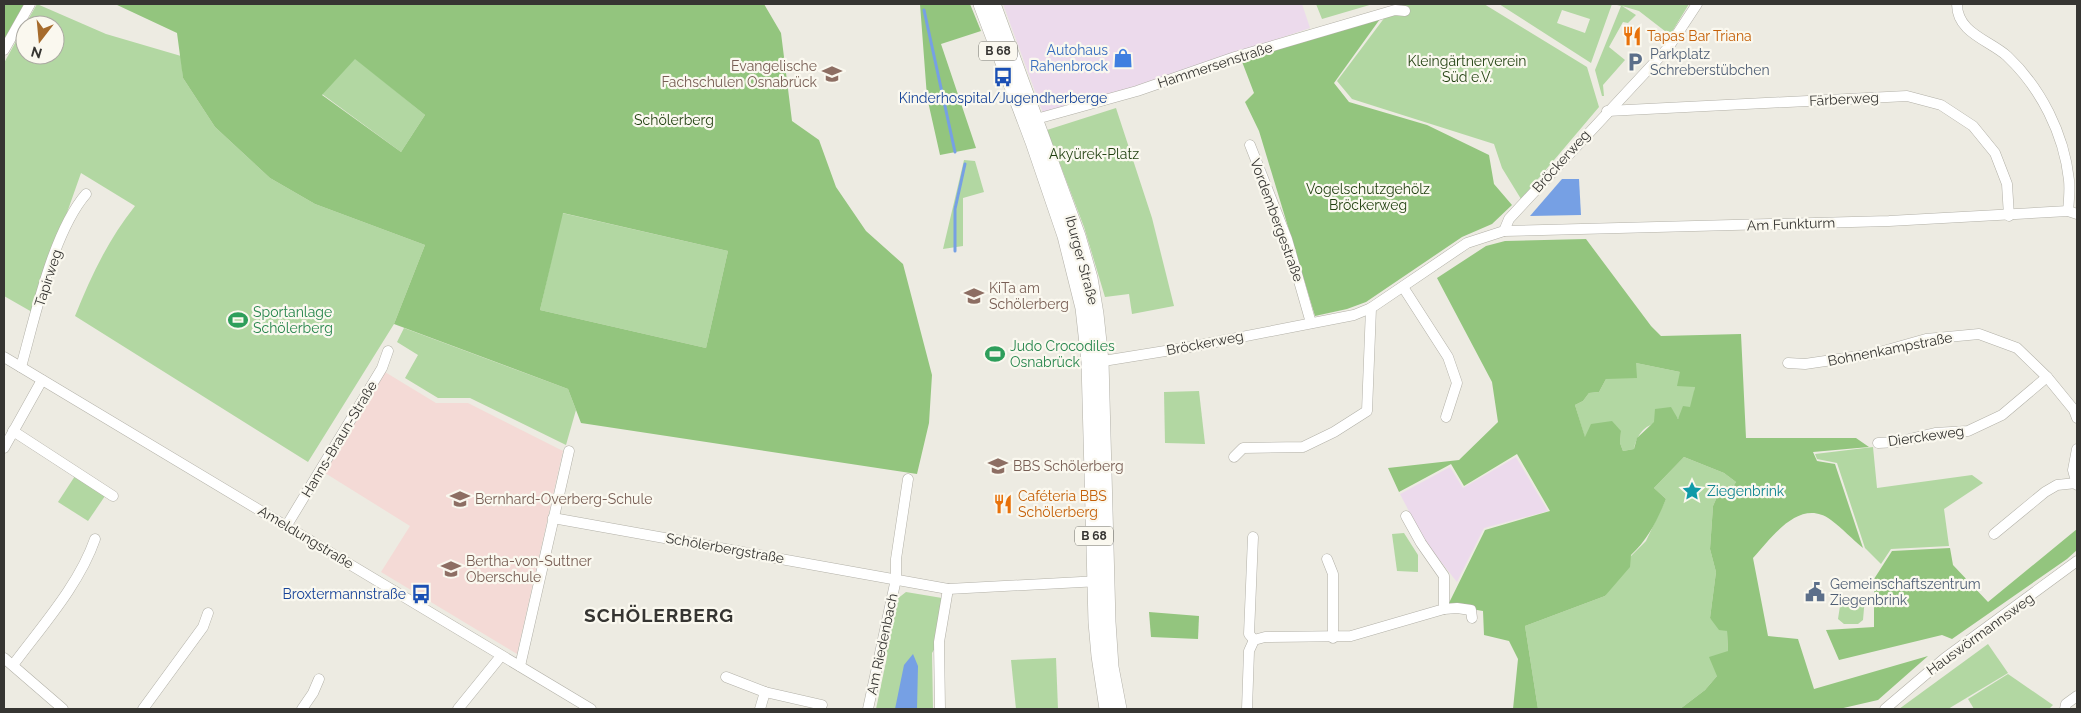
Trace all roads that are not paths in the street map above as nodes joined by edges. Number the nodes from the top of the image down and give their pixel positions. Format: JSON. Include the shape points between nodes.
{"nodes":[{"id":1,"x":30,"y":4,"type":"edge"},
{"id":2,"x":981,"y":4,"type":"edge"},
{"id":3,"x":993,"y":4,"type":"edge"},
{"id":4,"x":1696,"y":4,"type":"edge"},
{"id":5,"x":1957,"y":8,"type":"edge"},
{"id":6,"x":1405,"y":11,"type":"dead end"},
{"id":7,"x":4,"y":50,"type":"edge"},
{"id":8,"x":1607,"y":111,"type":"junction"},
{"id":9,"x":1030,"y":121,"type":"junction"},
{"id":10,"x":1250,"y":145,"type":"dead end"},
{"id":11,"x":86,"y":194,"type":"dead end"},
{"id":12,"x":2073,"y":212,"type":"edge"},
{"id":13,"x":2009,"y":216,"type":"junction"},
{"id":14,"x":1504,"y":231,"type":"junction"},
{"id":15,"x":1403,"y":287,"type":"junction"},
{"id":16,"x":1371,"y":308,"type":"junction"},
{"id":17,"x":1311,"y":323,"type":"junction"},
{"id":18,"x":388,"y":351,"type":"dead end"},
{"id":19,"x":4,"y":356,"type":"edge"},
{"id":20,"x":1095,"y":362,"type":"junction"},
{"id":21,"x":1788,"y":363,"type":"dead end"},
{"id":22,"x":21,"y":367,"type":"junction"},
{"id":23,"x":2047,"y":377,"type":"junction"},
{"id":24,"x":42,"y":380,"type":"junction"},
{"id":25,"x":1446,"y":417,"type":"dead end"},
{"id":26,"x":2077,"y":418,"type":"edge"},
{"id":27,"x":13,"y":431,"type":"junction"},
{"id":28,"x":1878,"y":443,"type":"dead end"},
{"id":29,"x":4,"y":448,"type":"edge"},
{"id":30,"x":2077,"y":449,"type":"edge"},
{"id":31,"x":569,"y":451,"type":"dead end"},
{"id":32,"x":1234,"y":457,"type":"dead end"},
{"id":33,"x":908,"y":478,"type":"dead end"},
{"id":34,"x":2076,"y":484,"type":"edge"},
{"id":35,"x":113,"y":496,"type":"dead end"},
{"id":36,"x":1406,"y":516,"type":"dead end"},
{"id":37,"x":554,"y":518,"type":"junction"},
{"id":38,"x":287,"y":525,"type":"junction"},
{"id":39,"x":1994,"y":534,"type":"dead end"},
{"id":40,"x":1253,"y":537,"type":"dead end"},
{"id":41,"x":96,"y":539,"type":"dead end"},
{"id":42,"x":1327,"y":559,"type":"dead end"},
{"id":43,"x":2075,"y":567,"type":"edge"},
{"id":44,"x":896,"y":579,"type":"junction"},
{"id":45,"x":1100,"y":581,"type":"junction"},
{"id":46,"x":948,"y":588,"type":"junction"},
{"id":47,"x":1444,"y":609,"type":"junction"},
{"id":48,"x":208,"y":613,"type":"dead end"},
{"id":49,"x":1472,"y":618,"type":"dead end"},
{"id":50,"x":1333,"y":638,"type":"junction"},
{"id":51,"x":1254,"y":640,"type":"junction"},
{"id":52,"x":501,"y":656,"type":"junction"},
{"id":53,"x":4,"y":658,"type":"edge"},
{"id":54,"x":13,"y":665,"type":"junction"},
{"id":55,"x":520,"y":666,"type":"junction"},
{"id":56,"x":726,"y":677,"type":"dead end"},
{"id":57,"x":319,"y":679,"type":"dead end"},
{"id":58,"x":765,"y":692,"type":"junction"},
{"id":59,"x":2077,"y":696,"type":"edge"},
{"id":60,"x":822,"y":705,"type":"dead end"},
{"id":61,"x":63,"y":709,"type":"edge"},
{"id":62,"x":143,"y":709,"type":"edge"},
{"id":63,"x":302,"y":709,"type":"edge"},
{"id":64,"x":458,"y":709,"type":"edge"},
{"id":65,"x":591,"y":709,"type":"edge"},
{"id":66,"x":760,"y":709,"type":"edge"},
{"id":67,"x":868,"y":709,"type":"edge"},
{"id":68,"x":940,"y":709,"type":"edge"},
{"id":69,"x":1107,"y":709,"type":"edge"},
{"id":70,"x":1119,"y":709,"type":"edge"},
{"id":71,"x":1247,"y":709,"type":"edge"},
{"id":72,"x":1885,"y":709,"type":"edge"},
{"id":73,"x":2065,"y":709,"type":"edge"}],
"edges":[{"from":1,"to":7,"type":"street"},
{"from":2,"to":9,"type":"main road","name":"Iburger Straße","number":"B 68"},
{"from":3,"to":9,"type":"main road","name":"Iburger Straße","number":"B 68"},
{"from":4,"to":8,"type":"street","name":"Bröckerweg","via":[[1668,48]]},
{"from":5,"to":12,"type":"street","via":[[1968,30],[2007,56],[2042,98],[2060,138]]},
{"from":6,"to":9,"type":"street","name":"Hammersenstraße","via":[[1395,10]]},
{"from":8,"to":13,"type":"street","name":"Färberweg","via":[[1907,96],[1941,105],[1974,126],[1995,153],[2007,184]]},
{"from":8,"to":14,"type":"street","name":"Bröckerweg","via":[[1509,219]]},
{"from":9,"to":20,"type":"main road","name":"Iburger Straße","number":"B 68","via":[[1078,236],[1090,278]]},
{"from":10,"to":17,"type":"street","name":"Vordembergestraße","via":[[1287,239]]},
{"from":11,"to":22,"type":"street","name":"Tapirweg","via":[[74,208],[64,229]]},
{"from":12,"to":13,"type":"street","name":"Am Funkturm"},
{"from":13,"to":14,"type":"street","name":"Am Funkturm"},
{"from":14,"to":15,"type":"street","name":"Bröckerweg","via":[[1467,243]]},
{"from":15,"to":16,"type":"street","name":"Bröckerweg"},
{"from":15,"to":25,"type":"street","via":[[1448,357],[1457,383]]},
{"from":16,"to":17,"type":"street","name":"Bröckerweg","via":[[1354,315]]},
{"from":16,"to":32,"type":"street","via":[[1366,411],[1303,447],[1244,448]]},
{"from":17,"to":20,"type":"street","name":"Bröckerweg"},
{"from":18,"to":38,"type":"street","name":"Hanns-Braun-Straße","via":[[382,368]]},
{"from":19,"to":22,"type":"street","name":"Ameldungstraße"},
{"from":20,"to":45,"type":"main road","name":"Iburger Straße","number":"B 68"},
{"from":21,"to":23,"type":"street","name":"Bohnenkampstraße","via":[[1805,364],[1863,356],[1926,339],[1979,334],[2017,348]]},
{"from":22,"to":24,"type":"street","name":"Ameldungstraße"},
{"from":23,"to":26,"type":"street","name":"Bohnenkampstraße"},
{"from":23,"to":28,"type":"street","name":"Dierckeweg","via":[[2002,415],[1968,431]]},
{"from":24,"to":27,"type":"street"},
{"from":24,"to":38,"type":"street","name":"Ameldungstraße"},
{"from":27,"to":29,"type":"street"},
{"from":27,"to":35,"type":"street"},
{"from":30,"to":34,"type":"street"},
{"from":31,"to":37,"type":"street"},
{"from":33,"to":44,"type":"street"},
{"from":34,"to":39,"type":"street","via":[[2057,485],[2045,492]]},
{"from":36,"to":47,"type":"street","via":[[1444,576]]},
{"from":37,"to":44,"type":"street","name":"Schölerbergstraße"},
{"from":37,"to":55,"type":"street"},
{"from":38,"to":52,"type":"street","name":"Ameldungstraße"},
{"from":40,"to":51,"type":"street","via":[[1249,634]]},
{"from":41,"to":54,"type":"street","via":[[88,559]]},
{"from":42,"to":50,"type":"street","via":[[1333,574]]},
{"from":43,"to":72,"type":"street","name":"Hauswörmannsweg","via":[[1945,658]]},
{"from":44,"to":46,"type":"street","name":"Schölerbergstraße"},
{"from":44,"to":67,"type":"street","name":"Am Riedenbach"},
{"from":45,"to":46,"type":"street","name":"Schölerbergstraße"},
{"from":45,"to":69,"type":"main road","name":"Iburger Straße","number":"B 68","via":[[1098,656]]},
{"from":45,"to":70,"type":"main road","name":"Iburger Straße","number":"B 68"},
{"from":46,"to":68,"type":"street","via":[[938,642]]},
{"from":47,"to":49,"type":"street","via":[[1471,610]]},
{"from":47,"to":50,"type":"street","via":[[1351,636]]},
{"from":48,"to":62,"type":"street","via":[[204,628]]},
{"from":50,"to":51,"type":"street"},
{"from":51,"to":71,"type":"street","via":[[1249,651]]},
{"from":52,"to":55,"type":"street","name":"Ameldungstraße"},
{"from":52,"to":64,"type":"street"},
{"from":53,"to":54,"type":"street"},
{"from":54,"to":61,"type":"street"},
{"from":55,"to":65,"type":"street","name":"Ameldungstraße"},
{"from":56,"to":58,"type":"street"},
{"from":57,"to":63,"type":"street","via":[[314,693]]},
{"from":58,"to":60,"type":"street"},
{"from":58,"to":66,"type":"street"},
{"from":59,"to":73,"type":"street","via":[[2066,704]]}]}
